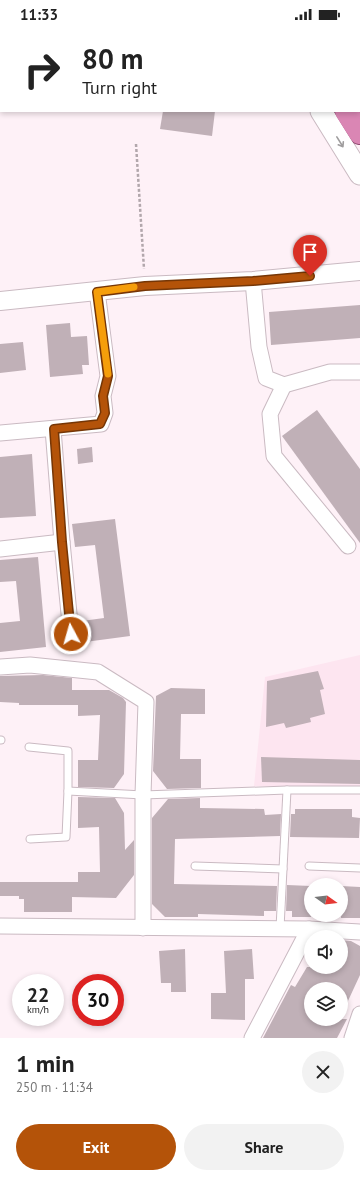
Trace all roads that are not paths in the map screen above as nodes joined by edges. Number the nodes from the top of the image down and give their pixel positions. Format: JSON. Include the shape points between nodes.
{"nodes":[{"id":1,"x":322,"y":112,"type":"edge"},
{"id":2,"x":347,"y":112,"type":"edge"},
{"id":3,"x":360,"y":133,"type":"edge"},
{"id":4,"x":360,"y":174,"type":"edge"},
{"id":5,"x":360,"y":271,"type":"edge"},
{"id":6,"x":338,"y":273,"type":"junction"},
{"id":7,"x":360,"y":274,"type":"edge"},
{"id":8,"x":253,"y":281,"type":"junction"},
{"id":9,"x":97,"y":292,"type":"junction"},
{"id":10,"x":0,"y":301,"type":"edge"},
{"id":11,"x":360,"y":372,"type":"edge"},
{"id":12,"x":284,"y":385,"type":"junction"},
{"id":13,"x":54,"y":429,"type":"junction"},
{"id":14,"x":0,"y":433,"type":"edge"},
{"id":15,"x":62,"y":542,"type":"junction"},
{"id":16,"x":348,"y":546,"type":"dead end"},
{"id":17,"x":0,"y":549,"type":"edge"},
{"id":18,"x":71,"y":634,"type":"dead end"},
{"id":19,"x":0,"y":667,"type":"edge"},
{"id":20,"x":29,"y":747,"type":"dead end"},
{"id":21,"x":68,"y":790,"type":"junction"},
{"id":22,"x":287,"y":790,"type":"junction"},
{"id":23,"x":360,"y":790,"type":"edge"},
{"id":24,"x":143,"y":795,"type":"junction"},
{"id":25,"x":30,"y":839,"type":"dead end"},
{"id":26,"x":195,"y":866,"type":"dead end"},
{"id":27,"x":309,"y":866,"type":"dead end"},
{"id":28,"x":360,"y":868,"type":"edge"},
{"id":29,"x":283,"y":869,"type":"junction"},
{"id":30,"x":0,"y":926,"type":"edge"},
{"id":31,"x":143,"y":928,"type":"junction"},
{"id":32,"x":280,"y":928,"type":"junction"},
{"id":33,"x":309,"y":929,"type":"junction"},
{"id":34,"x":360,"y":932,"type":"edge"},
{"id":35,"x":360,"y":1014,"type":"edge"},
{"id":36,"x":252,"y":1038,"type":"edge"},
{"id":37,"x":352,"y":1038,"type":"edge"}],
"edges":[{"from":1,"to":4,"type":"main road","one_way":true},
{"from":2,"to":3,"type":"highway"},
{"from":5,"to":6,"type":"street"},
{"from":6,"to":7,"type":"street"},
{"from":6,"to":8,"type":"street"},
{"from":8,"to":9,"type":"street","via":[[145,286]]},
{"from":8,"to":12,"type":"street","via":[[259,347],[266,378]]},
{"from":9,"to":10,"type":"street"},
{"from":9,"to":13,"type":"street","via":[[108,376],[103,396],[105,413],[100,424]]},
{"from":11,"to":12,"type":"street","via":[[330,372]]},
{"from":12,"to":16,"type":"street","via":[[270,414],[274,456]]},
{"from":13,"to":14,"type":"street"},
{"from":13,"to":15,"type":"street"},
{"from":15,"to":17,"type":"street"},
{"from":15,"to":18,"type":"street"},
{"from":19,"to":24,"type":"street","via":[[30,665],[98,672],[146,702]]},
{"from":20,"to":21,"type":"lane","via":[[68,751]]},
{"from":21,"to":24,"type":"lane"},
{"from":21,"to":25,"type":"lane","via":[[66,836]]},
{"from":22,"to":23,"type":"lane"},
{"from":22,"to":24,"type":"lane"},
{"from":22,"to":29,"type":"lane"},
{"from":24,"to":31,"type":"street"},
{"from":26,"to":29,"type":"lane"},
{"from":27,"to":28,"type":"lane"},
{"from":29,"to":32,"type":"lane"},
{"from":30,"to":31,"type":"street"},
{"from":31,"to":32,"type":"street"},
{"from":32,"to":33,"type":"street"},
{"from":33,"to":34,"type":"street"},
{"from":33,"to":36,"type":"street"},
{"from":35,"to":37,"type":"street"}]}
